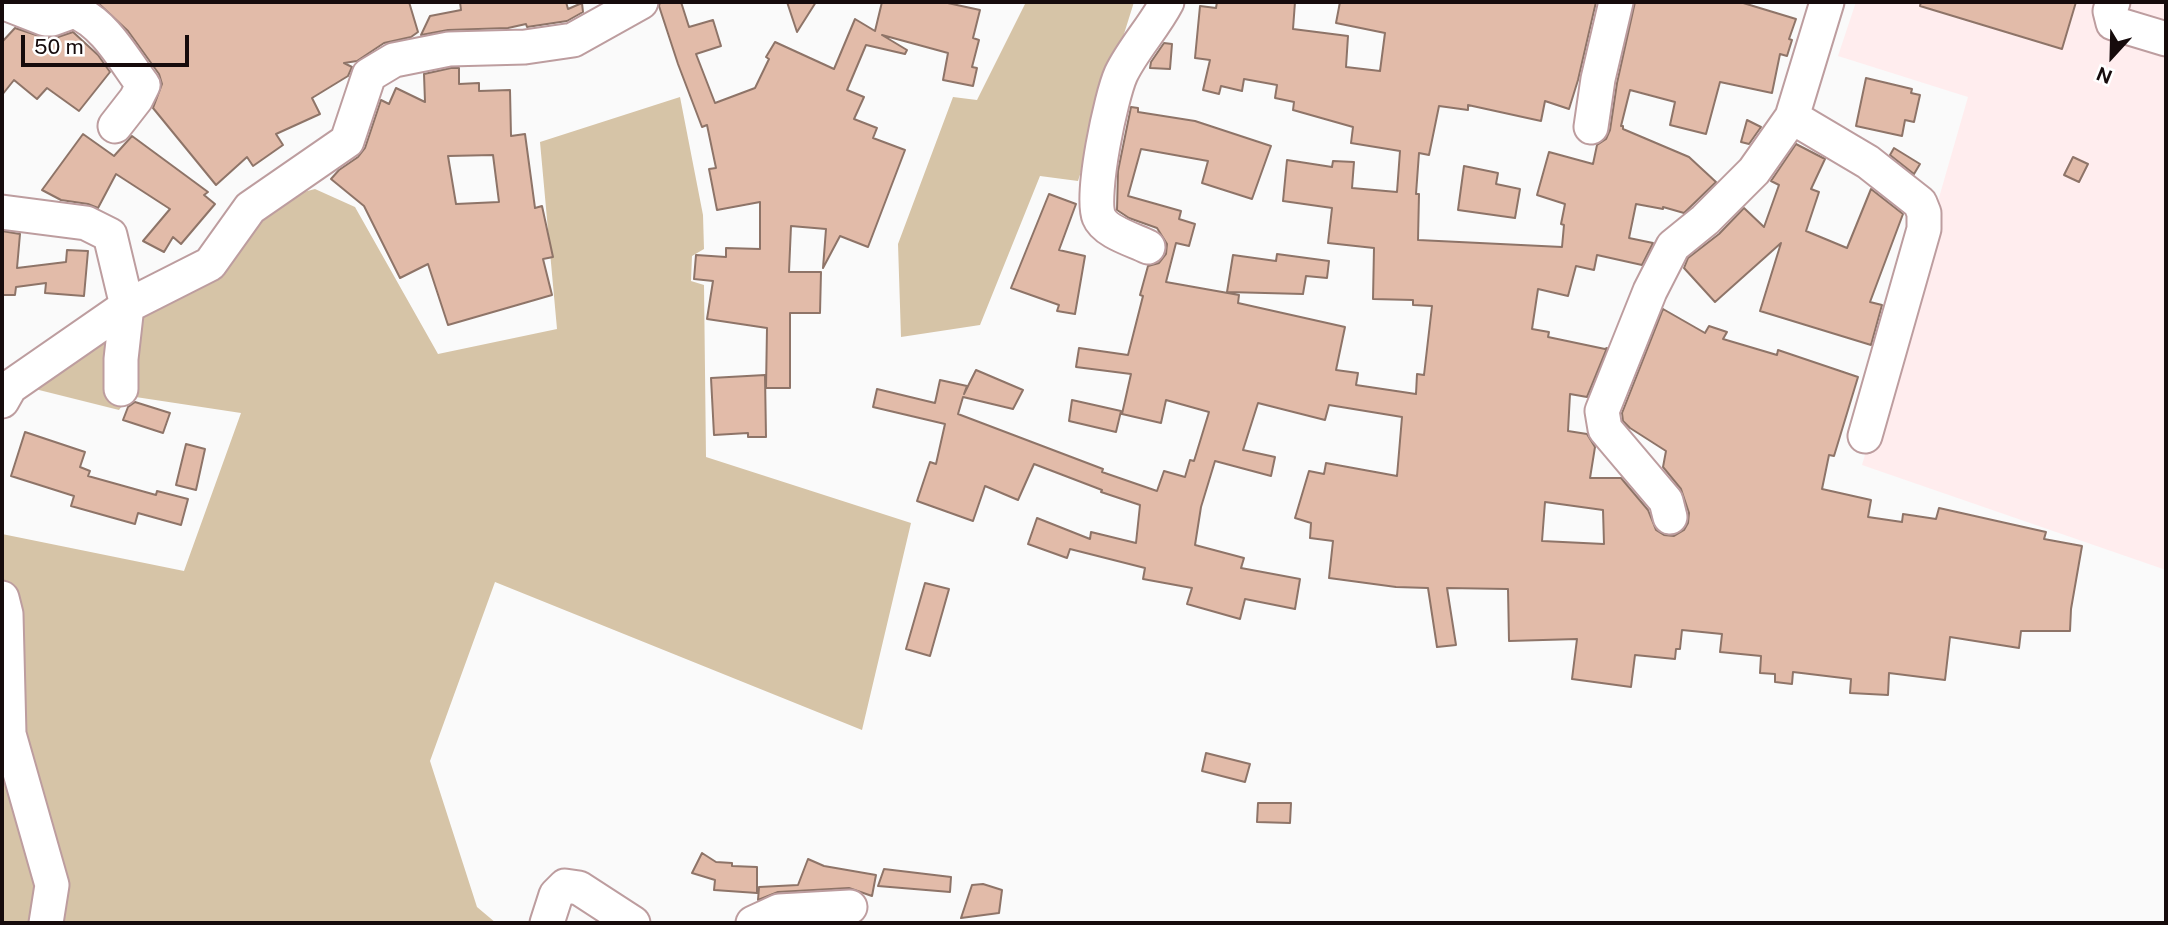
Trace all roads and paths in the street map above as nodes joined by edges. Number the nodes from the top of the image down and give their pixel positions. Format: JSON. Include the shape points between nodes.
{"nodes":[{"id":1,"x":2,"y":2,"type":"edge"},
{"id":2,"x":641,"y":2,"type":"edge"},
{"id":3,"x":1167,"y":2,"type":"edge"},
{"id":4,"x":1616,"y":2,"type":"edge"},
{"id":5,"x":1827,"y":2,"type":"edge"},
{"id":6,"x":2113,"y":2,"type":"edge"},
{"id":7,"x":2166,"y":39,"type":"edge"},
{"id":8,"x":1792,"y":117,"type":"junction"},
{"id":9,"x":115,"y":126,"type":"dead end"},
{"id":10,"x":1591,"y":127,"type":"dead end"},
{"id":11,"x":2,"y":212,"type":"edge"},
{"id":12,"x":1148,"y":247,"type":"dead end"},
{"id":13,"x":127,"y":306,"type":"junction"},
{"id":14,"x":121,"y":389,"type":"dead end"},
{"id":15,"x":2,"y":401,"type":"edge"},
{"id":16,"x":1865,"y":436,"type":"dead end"},
{"id":17,"x":1670,"y":517,"type":"dead end"},
{"id":18,"x":2,"y":598,"type":"edge"},
{"id":19,"x":850,"y":907,"type":"dead end"},
{"id":20,"x":46,"y":923,"type":"edge"},
{"id":21,"x":547,"y":923,"type":"edge"},
{"id":22,"x":633,"y":923,"type":"edge"},
{"id":23,"x":753,"y":923,"type":"edge"}],
"edges":[{"from":1,"to":9,"type":"street","via":[[45,19],[74,11],[108,37],[143,85]]},
{"from":2,"to":13,"type":"street","via":[[573,40],[525,47],[449,49],[394,60],[369,75],[347,141],[250,208],[210,264]]},
{"from":3,"to":12,"type":"street","via":[[1121,74],[1103,135],[1097,200],[1098,217],[1106,225]]},
{"from":4,"to":10,"type":"street"},
{"from":5,"to":8,"type":"street"},
{"from":6,"to":7,"type":"street","via":[[2113,23]]},
{"from":8,"to":16,"type":"street","via":[[1868,162],[1920,203],[1924,213],[1924,229]]},
{"from":8,"to":17,"type":"street","via":[[1754,171],[1673,246],[1602,411],[1605,429],[1666,501]]},
{"from":11,"to":13,"type":"street","via":[[86,223],[110,235]]},
{"from":13,"to":14,"type":"street"},
{"from":13,"to":15,"type":"street","via":[[10,387]]},
{"from":18,"to":20,"type":"street","via":[[9,734],[52,885]]},
{"from":19,"to":23,"type":"street","via":[[779,911]]},
{"from":21,"to":22,"type":"street","via":[[556,895],[565,886],[579,888]]}]}
